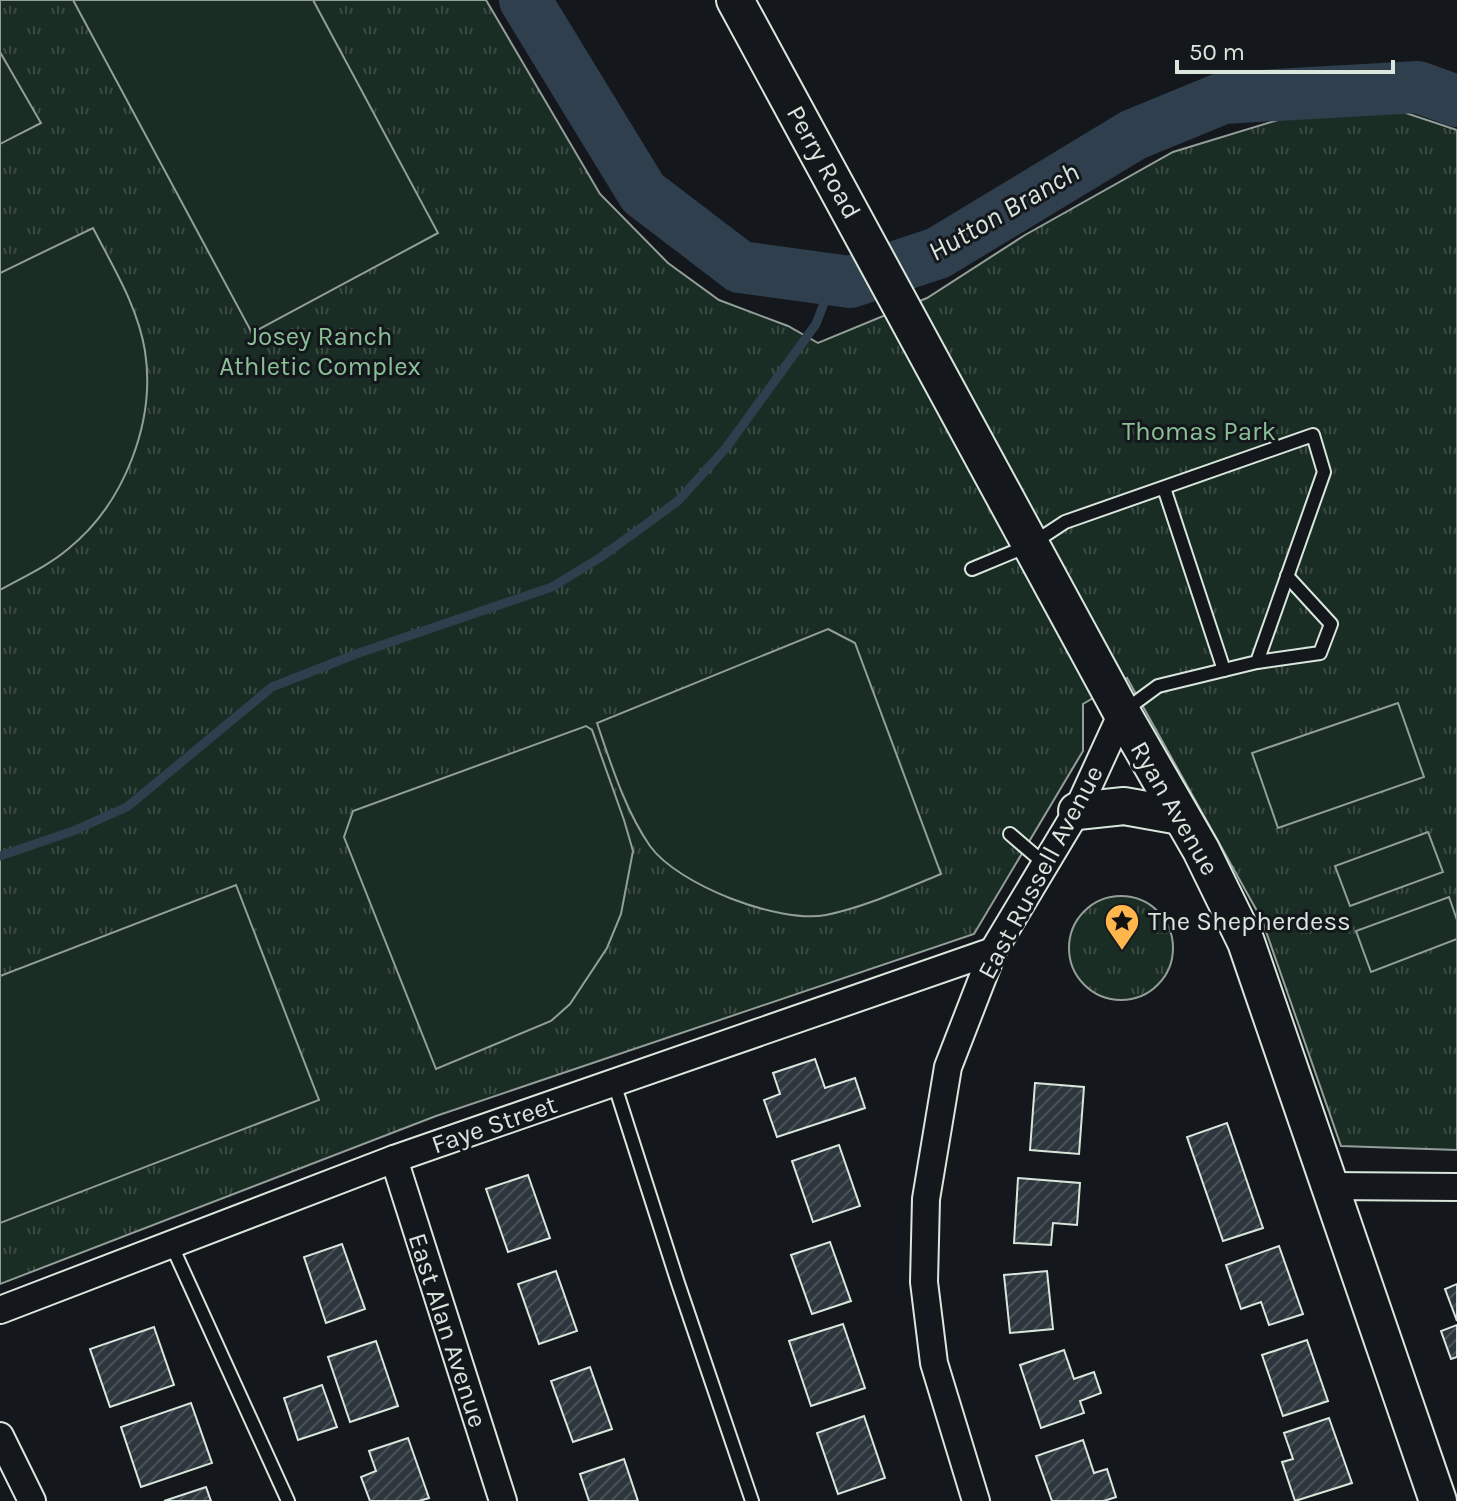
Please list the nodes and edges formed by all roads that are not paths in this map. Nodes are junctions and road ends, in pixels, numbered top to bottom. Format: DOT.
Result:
graph roads {
  1 [pos="735,0"];
  2 [pos="913,323"];
  3 [pos="1164,488"];
  4 [pos="1030,545"];
  5 [pos="972,569"];
  6 [pos="1287,576"];
  7 [pos="1257,662"];
  8 [pos="1224,670"];
  9 [pos="1122,713"];
  10 [pos="1077,811"];
  11 [pos="1180,816"];
  12 [pos="1010,834"];
  13 [pos="1045,864"];
  14 [pos="993,951"];
  15 [pos="614,1083"];
  16 [pos="394,1159"];
  17 [pos="1330,1186"];
  18 [pos="1457,1187"];
  19 [pos="171,1244"];
  20 [pos="0,1310"];
  21 [pos="0,1436"];
  22 [pos="32,1501"];
  23 [pos="288,1501"];
  24 [pos="503,1501"];
  25 [pos="752,1501"];
  26 [pos="976,1501"];
  27 [pos="1438,1501"];
  1 -- 2 [label="street, Perry Road"];
  2 -- 4 [label="street, Ryan Avenue"];
  3 -- 4 [label="lane"];
  3 -- 6 [label="lane"];
  3 -- 8 [label="lane"];
  4 -- 5 [label="lane"];
  4 -- 9 [label="street, Ryan Avenue"];
  6 -- 7 [label="lane"];
  6 -- 7 [label="lane"];
  7 -- 8 [label="lane"];
  8 -- 9 [label="lane"];
  9 -- 10 [label="street, East Russell Avenue"];
  9 -- 11 [label="street, Ryan Avenue"];
  10 -- 11 [label="street"];
  10 -- 13 [label="street, East Russell Avenue"];
  11 -- 17 [label="street, Ryan Avenue"];
  12 -- 13 [label="lane"];
  13 -- 14 [label="street, East Russell Avenue"];
  14 -- 15 [label="street, Faye Street"];
  14 -- 26 [label="street, East Russell Avenue"];
  15 -- 16 [label="street, Faye Street"];
  15 -- 25 [label="lane"];
  16 -- 19 [label="street, Faye Street"];
  16 -- 24 [label="street, East Alan Avenue"];
  17 -- 18 [label="street"];
  17 -- 27 [label="street, Ryan Avenue"];
  19 -- 20 [label="street, Faye Street"];
  19 -- 23 [label="lane"];
  21 -- 22 [label="street"];
}
